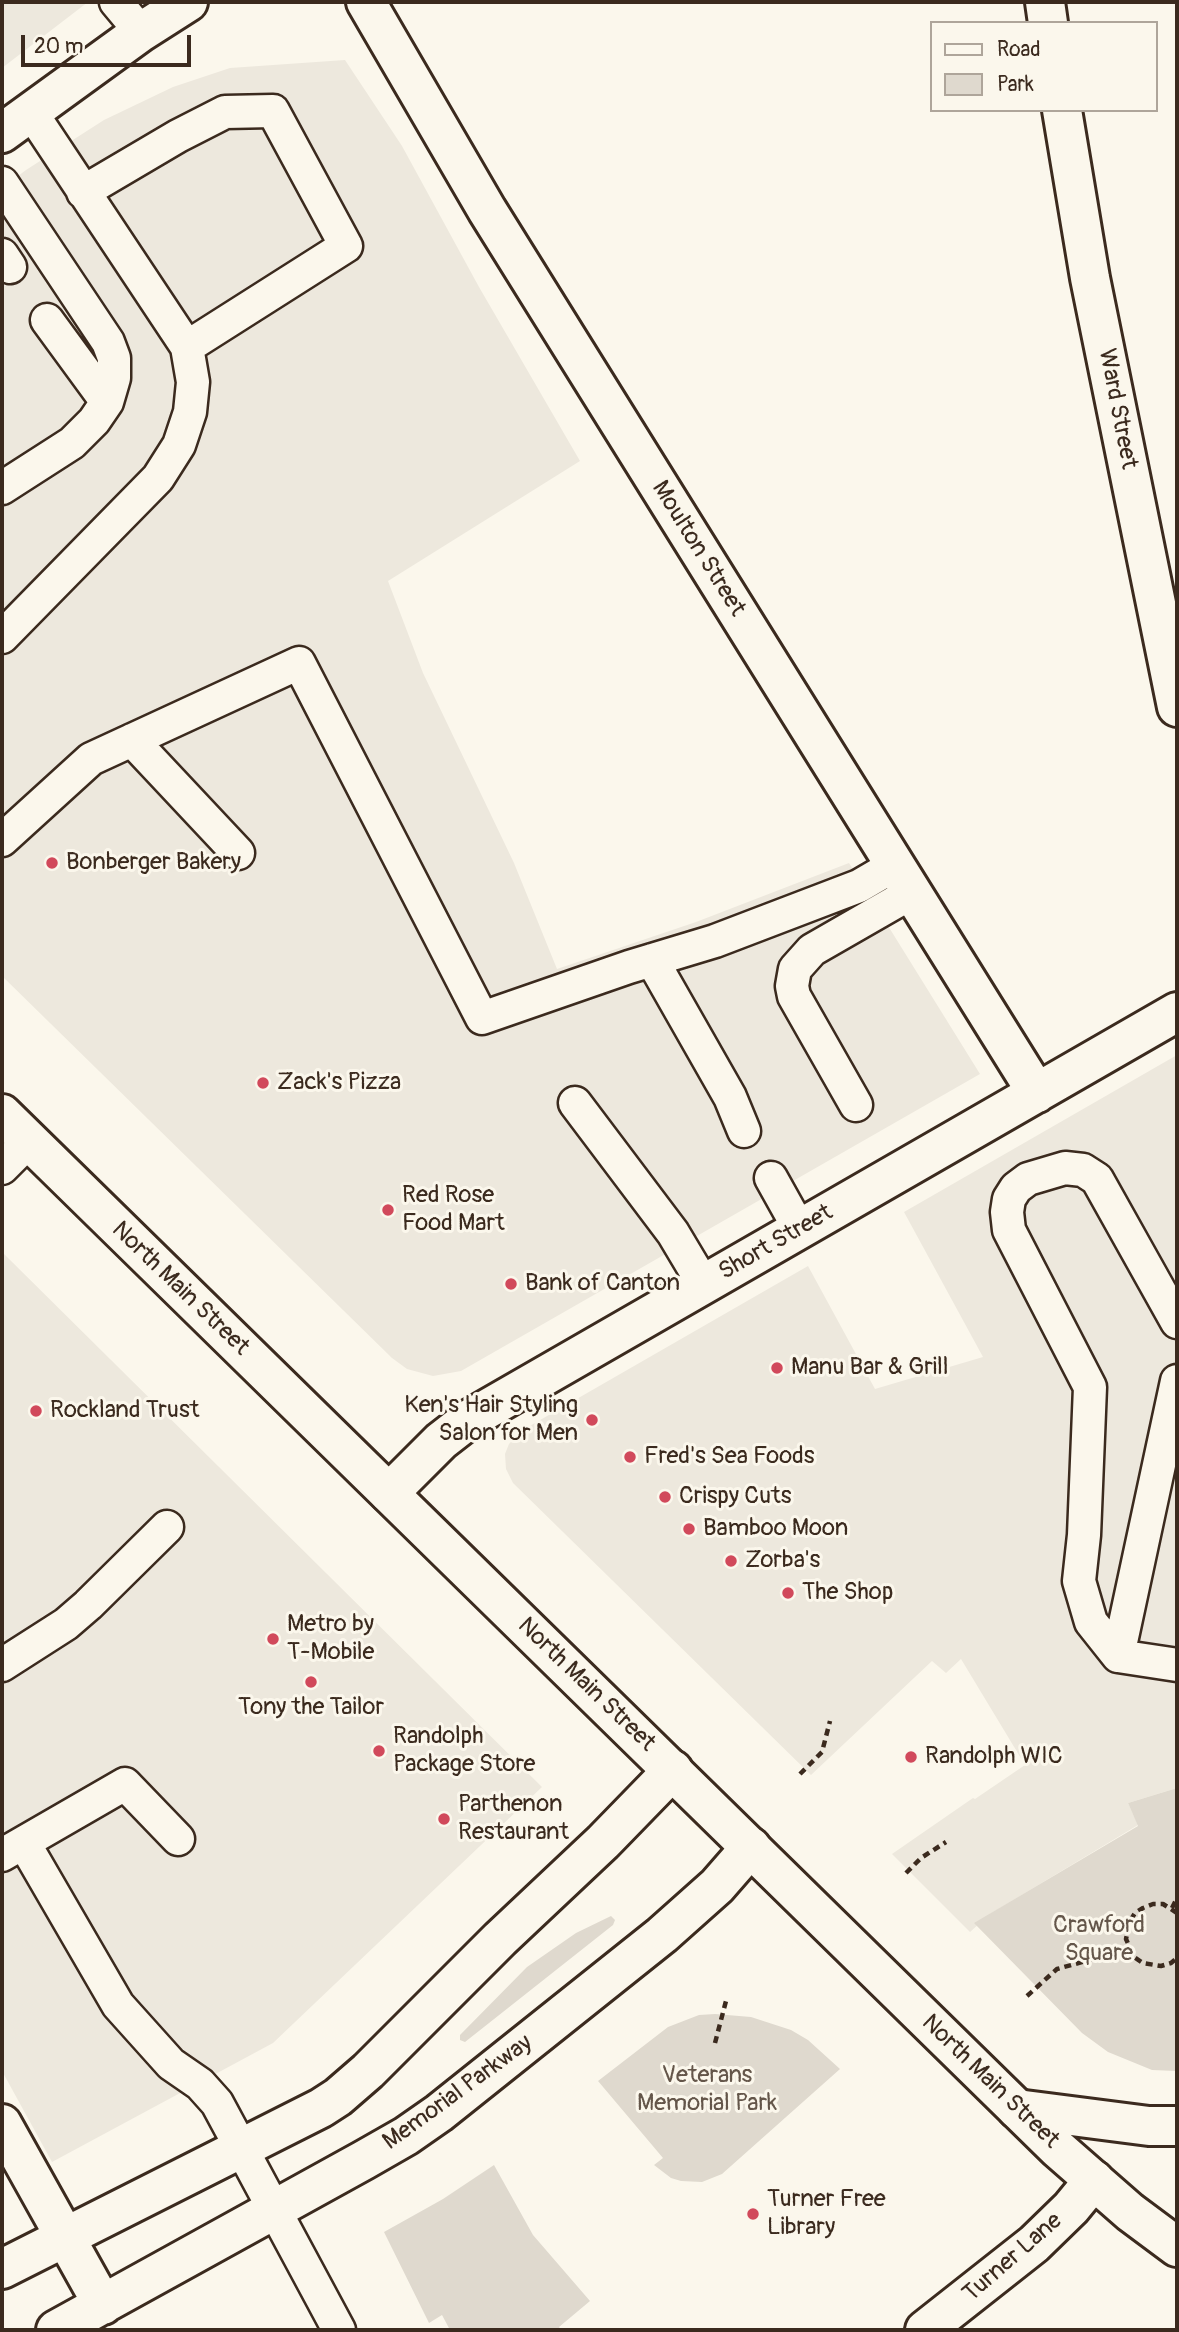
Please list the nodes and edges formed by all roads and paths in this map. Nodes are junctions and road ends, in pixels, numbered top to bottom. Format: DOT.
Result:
graph roads {
  1 [pos="116,2"];
  2 [pos="188,2"];
  3 [pos="366,2"];
  4 [pos="1045,2"];
  5 [pos="1048,21"];
  6 [pos="141,32"];
  7 [pos="1062,112"];
  8 [pos="16,123"];
  9 [pos="2,183"];
  10 [pos="83,192"];
  11 [pos="47,320"];
  12 [pos="187,348"];
  13 [pos="107,402"];
  14 [pos="2,488"];
  15 [pos="2,637"];
  16 [pos="1177,707"];
  17 [pos="132,740"];
  18 [pos="2,840"];
  19 [pos="238,853"];
  20 [pos="904,878"];
  21 [pos="652,960"];
  22 [pos="1177,1012"];
  23 [pos="1037,1093"];
  24 [pos="575,1103"];
  25 [pos="856,1105"];
  26 [pos="2,1114"];
  27 [pos="744,1130"];
  28 [pos="30,1140"];
  29 [pos="2,1168"];
  30 [pos="771,1178"];
  31 [pos="800,1230"];
  32 [pos="704,1285"];
  33 [pos="1177,1322"];
  34 [pos="1177,1381"];
  35 [pos="389,1493"];
  36 [pos="167,1527"];
  37 [pos="1118,1656"];
  38 [pos="2,1665"];
  39 [pos="1177,1665"];
  40 [pos="831,1721"];
  41 [pos="673,1770"];
  42 [pos="800,1774"];
  43 [pos="178,1839"];
  44 [pos="946,1842"];
  45 [pos="751,1846"];
  46 [pos="13,1849"];
  47 [pos="906,1873"];
  48 [pos="1177,1898"];
  49 [pos="1171,1908"];
  50 [pos="1177,1913"];
  51 [pos="1129,1949"];
  52 [pos="1177,1958"];
  53 [pos="1027,1996"];
  54 [pos="726,2001"];
  55 [pos="715,2043"];
  56 [pos="1017,2109"];
  57 [pos="2,2124"];
  58 [pos="1177,2126"];
  59 [pos="240,2149"];
  60 [pos="1094,2180"];
  61 [pos="274,2210"];
  62 [pos="65,2238"];
  63 [pos="1177,2247"];
  64 [pos="2,2269"];
  65 [pos="103,2305"];
  66 [pos="57,2330"];
  67 [pos="340,2330"];
  68 [pos="925,2330"];
  1 -- 6 [label="lane"];
  2 -- 6 [label="street"];
  3 -- 20 [label="street, Moulton Street"];
  4 -- 5 [label="street"];
  6 -- 8 [label="street"];
  7 -- 16 [label="street, Ward Street"];
  8 -- 10 [label="lane"];
  9 -- 13 [label="lane"];
  10 -- 12 [label="lane"];
  10 -- 12 [label="lane"];
  11 -- 13 [label="lane"];
  12 -- 15 [label="lane"];
  13 -- 14 [label="lane"];
  17 -- 18 [label="lane"];
  17 -- 19 [label="lane"];
  17 -- 21 [label="lane"];
  20 -- 21 [label="lane"];
  20 -- 23 [label="street, Moulton Street"];
  20 -- 25 [label="lane"];
  21 -- 27 [label="lane"];
  22 -- 23 [label="street, Short Street"];
  23 -- 31 [label="street, Short Street"];
  24 -- 32 [label="lane"];
  26 -- 28 [label="street, North Main Street"];
  28 -- 29 [label="lane"];
  28 -- 35 [label="street, North Main Street"];
  30 -- 31 [label="lane"];
  31 -- 32 [label="street, Short Street"];
  32 -- 35 [label="street, Short Street"];
  33 -- 37 [label="lane"];
  34 -- 37 [label="lane"];
  35 -- 41 [label="street, North Main Street"];
  36 -- 38 [label="lane"];
  37 -- 39 [label="lane"];
  40 -- 42 [label="path"];
  41 -- 45 [label="street, North Main Street"];
  41 -- 59 [label="street"];
  43 -- 46 [label="lane"];
  44 -- 47 [label="path"];
  45 -- 56 [label="street, North Main Street"];
  45 -- 61 [label="street, Memorial Parkway"];
  46 -- 59 [label="lane"];
  48 -- 49 [label="path"];
  49 -- 50 [label="path"];
  49 -- 51 [label="path"];
  51 -- 52 [label="path"];
  51 -- 53 [label="path"];
  54 -- 55 [label="path"];
  56 -- 58 [label="street"];
  56 -- 60 [label="street, North Main Street"];
  57 -- 62 [label="street"];
  59 -- 61 [label="lane"];
  59 -- 62 [label="street"];
  60 -- 63 [label="street, North Main Street"];
  60 -- 68 [label="street, Turner Lane"];
  61 -- 65 [label="street, Memorial Parkway"];
  61 -- 67 [label="lane"];
  62 -- 64 [label="street"];
  62 -- 65 [label="street"];
  65 -- 66 [label="street, Memorial Parkway"];
}
